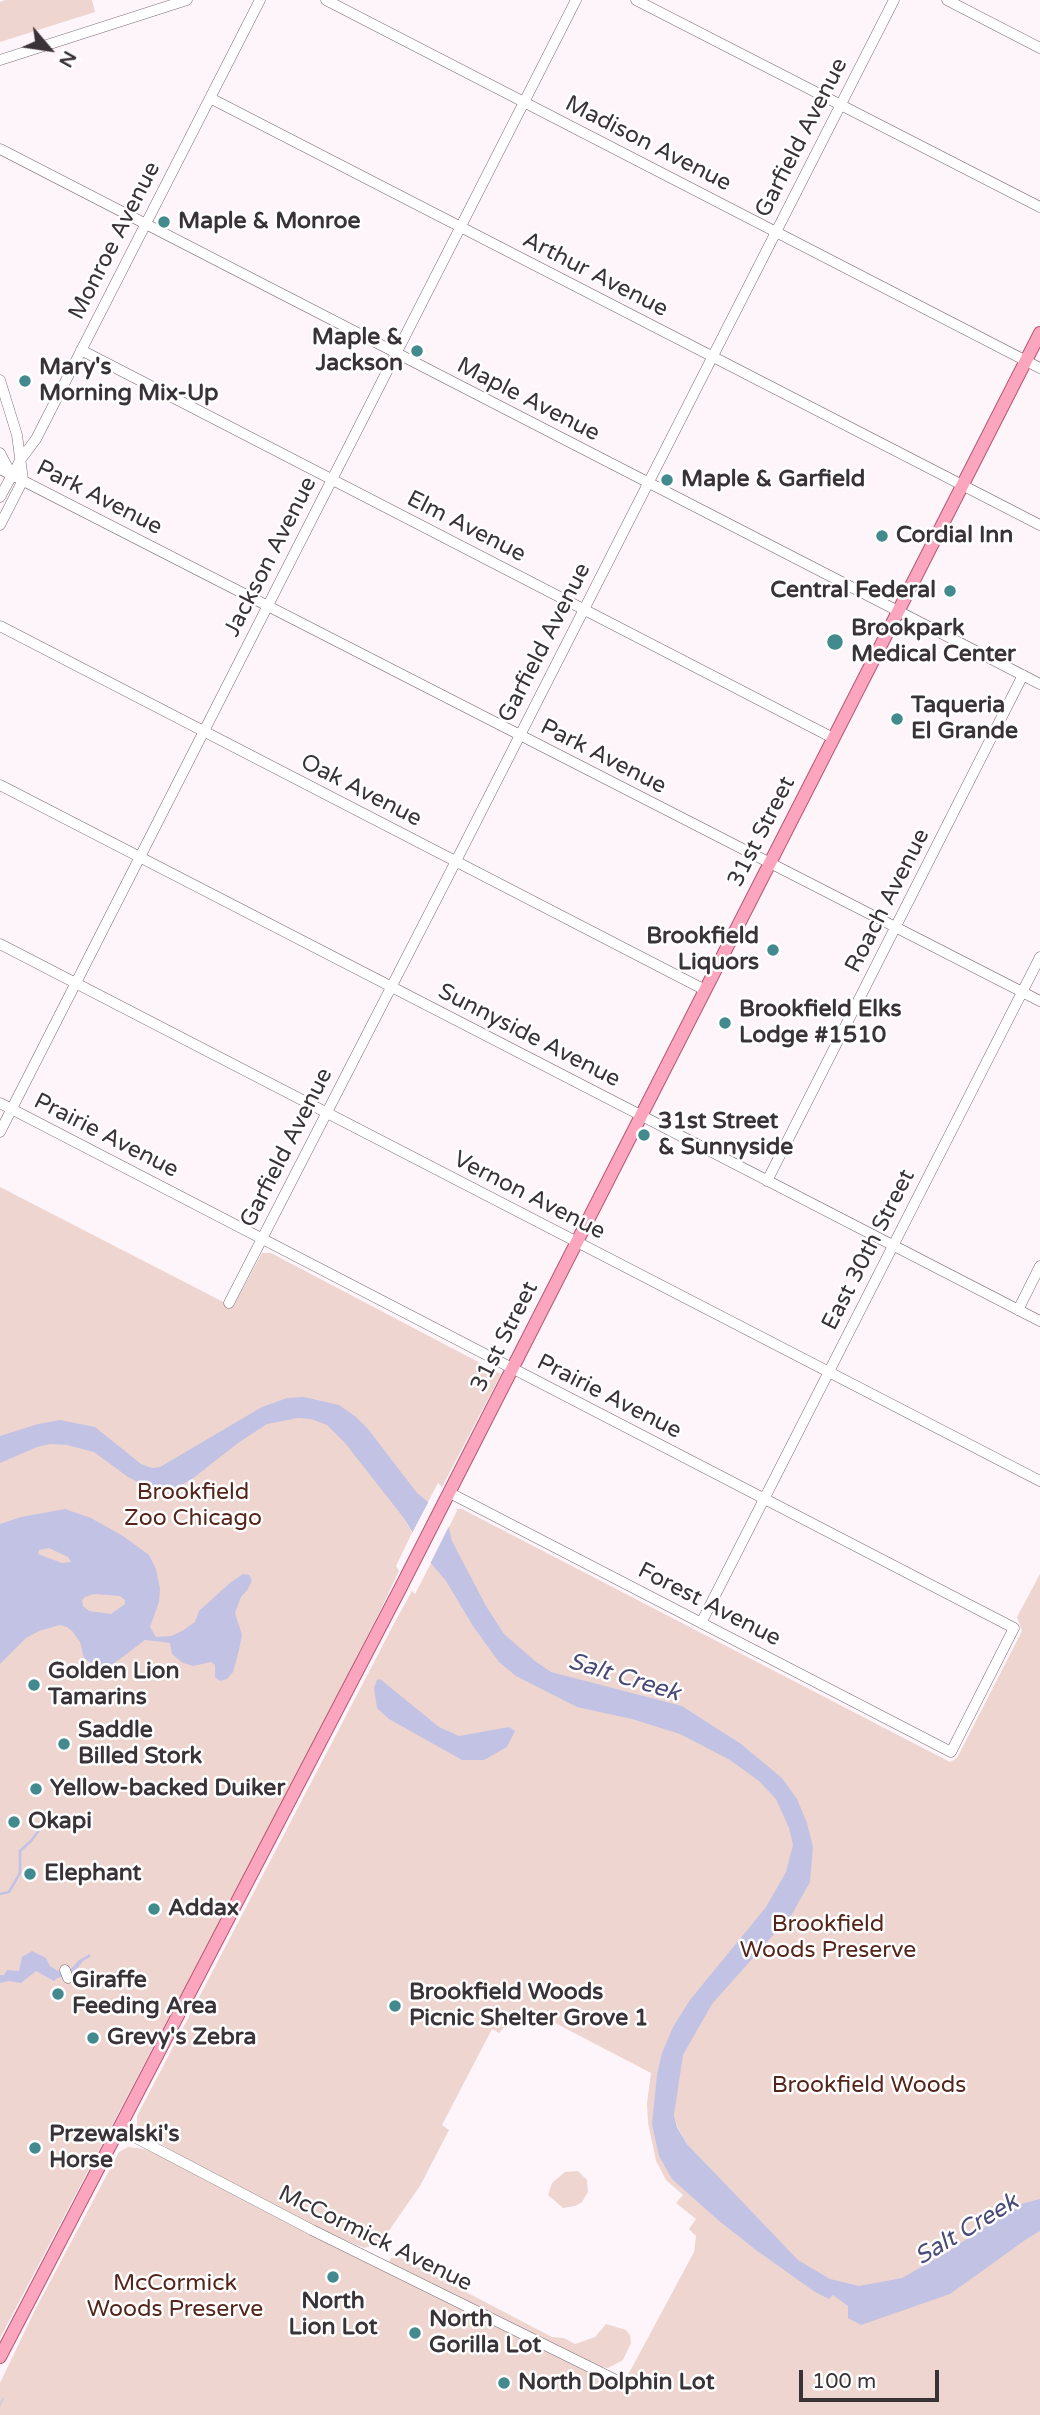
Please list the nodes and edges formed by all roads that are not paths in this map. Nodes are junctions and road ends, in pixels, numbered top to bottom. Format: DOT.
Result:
graph roads {
  1 [pos="187,0"];
  2 [pos="260,0"];
  3 [pos="326,0"];
  4 [pos="576,0"];
  5 [pos="636,0"];
  6 [pos="894,0"];
  7 [pos="947,0"];
  8 [pos="1040,48"];
  9 [pos="0,60"];
  10 [pos="210,98"];
  11 [pos="524,101"];
  12 [pos="840,105"];
  13 [pos="0,149"];
  14 [pos="1040,207"];
  15 [pos="146,224"];
  16 [pos="460,228"];
  17 [pos="776,232"];
  18 [pos="1040,333"];
  19 [pos="81,350"];
  20 [pos="396,354"];
  21 [pos="712,357"];
  22 [pos="1026,361"];
  23 [pos="1040,368"];
  24 [pos="0,380"];
  25 [pos="0,453"];
  26 [pos="21,459"];
  27 [pos="0,469"];
  28 [pos="11,475"];
  29 [pos="23,480"];
  30 [pos="333,480"];
  31 [pos="648,483"];
  32 [pos="962,485"];
  33 [pos="0,497"];
  34 [pos="0,525"];
  35 [pos="1040,525"];
  36 [pos="269,606"];
  37 [pos="584,609"];
  38 [pos="898,611"];
  39 [pos="0,626"];
  40 [pos="1023,675"];
  41 [pos="1040,684"];
  42 [pos="204,732"];
  43 [pos="519,735"];
  44 [pos="833,738"];
  45 [pos="0,785"];
  46 [pos="140,858"];
  47 [pos="456,861"];
  48 [pos="770,864"];
  49 [pos="897,927"];
  50 [pos="0,944"];
  51 [pos="1040,957"];
  52 [pos="76,983"];
  53 [pos="391,987"];
  54 [pos="705,990"];
  55 [pos="1022,992"];
  56 [pos="1040,1001"];
  57 [pos="0,1103"];
  58 [pos="12,1109"];
  59 [pos="327,1113"];
  60 [pos="641,1116"];
  61 [pos="0,1132"];
  62 [pos="767,1181"];
  63 [pos="263,1239"];
  64 [pos="577,1242"];
  65 [pos="892,1247"];
  66 [pos="1040,1266"];
  67 [pos="229,1303"];
  68 [pos="1018,1310"];
  69 [pos="1040,1321"];
  70 [pos="512,1369"];
  71 [pos="829,1372"];
  72 [pos="1040,1481"];
  73 [pos="450,1493"];
  74 [pos="765,1497"];
  75 [pos="701,1623"];
  76 [pos="951,1752"];
  77 [pos="119,2129"];
  78 [pos="0,2357"];
  79 [pos="616,2380"];
  1 -- 9 [label="street"];
  2 -- 10 [label="street, Monroe Avenue"];
  3 -- 11 [label="street, Madison Avenue"];
  4 -- 11 [label="street, Jackson Avenue"];
  5 -- 12 [label="street"];
  6 -- 12 [label="street, Garfield Avenue"];
  7 -- 8 [label="street"];
  10 -- 15 [label="street, Monroe Avenue"];
  10 -- 16 [label="street, Arthur Avenue"];
  11 -- 16 [label="street, Jackson Avenue"];
  11 -- 17 [label="street, Madison Avenue"];
  12 -- 14 [label="street"];
  12 -- 17 [label="street, Garfield Avenue"];
  13 -- 15 [label="street, Maple Avenue"];
  15 -- 19 [label="street, Monroe Avenue"];
  15 -- 20 [label="street, Maple Avenue"];
  16 -- 20 [label="street, Jackson Avenue"];
  16 -- 21 [label="street, Arthur Avenue"];
  17 -- 21 [label="street, Garfield Avenue"];
  17 -- 22 [label="street, Madison Avenue"];
  18 -- 22 [label="main road, 31st Street"];
  19 -- 26 [label="street, Monroe Avenue"];
  19 -- 30 [label="street, Elm Avenue"];
  20 -- 30 [label="street, Jackson Avenue"];
  20 -- 31 [label="street, Maple Avenue"];
  21 -- 31 [label="street, Garfield Avenue"];
  21 -- 32 [label="street, Arthur Avenue"];
  22 -- 23 [label="street, Madison Avenue"];
  22 -- 32 [label="main road, 31st Street"];
  24 -- 26 [label="street"];
  25 -- 28 [label="street"];
  26 -- 28 [label="street, Monroe Avenue"];
  26 -- 29 [label="street"];
  27 -- 28 [label="street, Park Avenue"];
  28 -- 29 [label="street, Park Avenue"];
  28 -- 33 [label="street, Monroe Avenue"];
  29 -- 34 [label="street"];
  29 -- 36 [label="street, Park Avenue"];
  30 -- 36 [label="street, Jackson Avenue"];
  30 -- 37 [label="street, Elm Avenue"];
  31 -- 37 [label="street, Garfield Avenue"];
  31 -- 38 [label="street, Maple Avenue"];
  32 -- 35 [label="street, Arthur Avenue"];
  32 -- 38 [label="main road, 31st Street"];
  36 -- 42 [label="street, Jackson Avenue"];
  36 -- 43 [label="street, Park Avenue"];
  37 -- 43 [label="street, Garfield Avenue"];
  37 -- 44 [label="street, Elm Avenue"];
  38 -- 40 [label="street, Maple Avenue"];
  38 -- 44 [label="main road, 31st Street"];
  39 -- 42 [label="street, Oak Avenue"];
  40 -- 41 [label="street, Maple Avenue"];
  40 -- 49 [label="street, Roach Avenue"];
  42 -- 46 [label="street, Jackson Avenue"];
  42 -- 47 [label="street, Oak Avenue"];
  43 -- 47 [label="street, Garfield Avenue"];
  43 -- 48 [label="street, Park Avenue"];
  44 -- 48 [label="main road, 31st Street"];
  45 -- 46 [label="street, Sunnyside Avenue"];
  46 -- 52 [label="street, Jackson Avenue"];
  46 -- 53 [label="street, Sunnyside Avenue"];
  47 -- 53 [label="street, Garfield Avenue"];
  47 -- 54 [label="street, Oak Avenue"];
  48 -- 49 [label="street, Park Avenue"];
  48 -- 54 [label="main road, 31st Street"];
  49 -- 55 [label="street, Park Avenue"];
  49 -- 62 [label="street, Roach Avenue"];
  50 -- 52 [label="street, Vernon Avenue"];
  51 -- 55 [label="street, East 30th Street"];
  52 -- 58 [label="street, Jackson Avenue"];
  52 -- 59 [label="street, Vernon Avenue"];
  53 -- 59 [label="street, Garfield Avenue"];
  53 -- 60 [label="street, Sunnyside Avenue"];
  54 -- 60 [label="main road, 31st Street"];
  55 -- 56 [label="street, Park Avenue"];
  55 -- 65 [label="street, East 30th Street"];
  57 -- 58 [label="street, Prairie Avenue"];
  58 -- 61 [label="street, Jackson Avenue"];
  58 -- 63 [label="street, Prairie Avenue"];
  59 -- 63 [label="street, Garfield Avenue"];
  59 -- 64 [label="street, Vernon Avenue"];
  60 -- 62 [label="street, Sunnyside Avenue"];
  60 -- 64 [label="main road, 31st Street"];
  62 -- 65 [label="street, Sunnyside Avenue"];
  63 -- 67 [label="street, Garfield Avenue"];
  63 -- 70 [label="street, Prairie Avenue"];
  64 -- 70 [label="main road, 31st Street"];
  64 -- 71 [label="street, Vernon Avenue"];
  65 -- 68 [label="street, Sunnyside Avenue"];
  65 -- 71 [label="street, East 30th Street"];
  66 -- 68 [label="street"];
  68 -- 69 [label="street, Sunnyside Avenue"];
  70 -- 73 [label="main road, 31st Street"];
  70 -- 74 [label="street, Prairie Avenue"];
  71 -- 72 [label="street, Vernon Avenue"];
  71 -- 74 [label="street, East 30th Street"];
  73 -- 75 [label="street, Forest Avenue"];
  73 -- 77 [label="main road, 31st Street"];
  74 -- 75 [label="street, East 30th Street"];
  74 -- 76 [label="street, Prairie Avenue"];
  75 -- 76 [label="street, Forest Avenue"];
  77 -- 78 [label="main road, 31st Street"];
  77 -- 79 [label="street, McCormick Avenue"];
}
